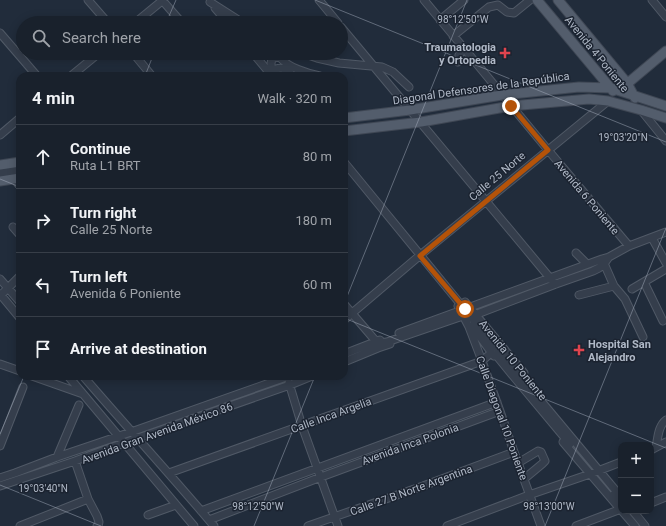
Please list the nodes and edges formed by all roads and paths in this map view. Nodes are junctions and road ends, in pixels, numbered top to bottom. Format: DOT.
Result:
graph roads {
  1 [pos="88,0"];
  2 [pos="162,0"];
  3 [pos="319,0"];
  4 [pos="424,0"];
  5 [pos="464,0"];
  6 [pos="530,0"];
  7 [pos="537,0"];
  8 [pos="558,0"];
  9 [pos="652,0"];
  10 [pos="209,1"];
  11 [pos="102,16"];
  12 [pos="143,16"];
  13 [pos="176,16"];
  14 [pos="222,16"];
  15 [pos="232,16"];
  16 [pos="332,16"];
  17 [pos="666,17"];
  18 [pos="440,20"];
  19 [pos="0,33"];
  20 [pos="348,35"];
  21 [pos="453,36"];
  22 [pos="464,48"];
  23 [pos="666,51"];
  24 [pos="16,52"];
  25 [pos="23,60"];
  26 [pos="90,60"];
  27 [pos="139,60"];
  28 [pos="259,60"];
  29 [pos="272,60"];
  30 [pos="282,60"];
  31 [pos="325,60"];
  32 [pos="458,62"];
  33 [pos="374,66"];
  34 [pos="34,72"];
  35 [pos="76,72"];
  36 [pos="149,72"];
  37 [pos="270,72"];
  38 [pos="271,72"];
  39 [pos="272,72"];
  40 [pos="290,72"];
  41 [pos="303,72"];
  42 [pos="627,83"];
  43 [pos="409,87"];
  44 [pos="615,91"];
  45 [pos="502,95"];
  46 [pos="634,95"];
  47 [pos="608,101"];
  48 [pos="623,104"];
  49 [pos="511,106"];
  50 [pos="666,106"];
  51 [pos="410,110"];
  52 [pos="641,110"];
  53 [pos="348,118"];
  54 [pos="666,118"];
  55 [pos="16,121"];
  56 [pos="421,122"];
  57 [pos="348,131"];
  58 [pos="0,135"];
  59 [pos="666,141"];
  60 [pos="548,150"];
  61 [pos="348,161"];
  62 [pos="16,163"];
  63 [pos="0,166"];
  64 [pos="16,167"];
  65 [pos="348,167"];
  66 [pos="348,173"];
  67 [pos="0,176"];
  68 [pos="16,178"];
  69 [pos="16,178"];
  70 [pos="0,181"];
  71 [pos="486,201"];
  72 [pos="13,227"];
  73 [pos="16,230"];
  74 [pos="666,232"];
  75 [pos="652,238"];
  76 [pos="629,246"];
  77 [pos="576,253"];
  78 [pos="421,255"];
  79 [pos="605,260"];
  80 [pos="666,263"];
  81 [pos="587,264"];
  82 [pos="666,269"];
  83 [pos="550,278"];
  84 [pos="0,279"];
  85 [pos="16,280"];
  86 [pos="644,282"];
  87 [pos="556,284"];
  88 [pos="614,286"];
  89 [pos="8,288"];
  90 [pos="632,289"];
  91 [pos="0,295"];
  92 [pos="579,295"];
  93 [pos="16,297"];
  94 [pos="16,313"];
  95 [pos="467,314"];
  96 [pos="348,316"];
  97 [pos="663,321"];
  98 [pos="643,337"];
  99 [pos="376,344"];
  100 [pos="348,353"];
  101 [pos="491,353"];
  102 [pos="348,360"];
  103 [pos="482,361"];
  104 [pos="0,364"];
  105 [pos="16,370"];
  106 [pos="43,380"];
  107 [pos="71,380"];
  108 [pos="86,380"];
  109 [pos="277,380"];
  110 [pos="289,380"];
  111 [pos="303,380"];
  112 [pos="290,386"];
  113 [pos="23,387"];
  114 [pos="83,394"];
  115 [pos="497,402"];
  116 [pos="79,405"];
  117 [pos="500,411"];
  118 [pos="666,420"];
  119 [pos="302,426"];
  120 [pos="131,432"];
  121 [pos="119,436"];
  122 [pos="137,439"];
  123 [pos="666,442"];
  124 [pos="124,443"];
  125 [pos="0,446"];
  126 [pos="654,448"];
  127 [pos="514,452"];
  128 [pos="57,457"];
  129 [pos="75,462"];
  130 [pos="518,463"];
  131 [pos="618,463"];
  132 [pos="317,468"];
  133 [pos="597,472"];
  134 [pos="169,474"];
  135 [pos="321,477"];
  136 [pos="0,478"];
  137 [pos="524,479"];
  138 [pos="0,486"];
  139 [pos="618,488"];
  140 [pos="618,494"];
  141 [pos="530,495"];
  142 [pos="666,497"];
  143 [pos="88,499"];
  144 [pos="618,501"];
  145 [pos="654,502"];
  146 [pos="176,505"];
  147 [pos="618,505"];
  148 [pos="201,511"];
  149 [pos="618,511"];
  150 [pos="624,514"];
  151 [pos="629,514"];
  152 [pos="635,514"];
  153 [pos="641,514"];
  154 [pos="148,515"];
  155 [pos="335,516"];
  156 [pos="211,523"];
  157 [pos="20,526"];
  158 [pos="97,526"];
  159 [pos="194,526"];
  160 [pos="308,526"];
  161 [pos="338,526"];
  162 [pos="447,526"];
  163 [pos="541,526"];
  164 [pos="576,526"];
  165 [pos="635,526"];
  166 [pos="639,526"];
  167 [pos="645,526"];
  168 [pos="651,526"];
  1 -- 11 [label="street"];
  2 -- 12 [label="street"];
  2 -- 13 [label="street"];
  3 -- 16 [label="street"];
  4 -- 18 [label="street, Avenida 6 Poniente"];
  5 -- 18 [label="street"];
  6 -- 21 [label="street"];
  7 -- 44 [label="main road, Avenida 4 Poniente"];
  8 -- 42 [label="main road, Avenida 4 Poniente"];
  9 -- 17 [label="street"];
  10 -- 14 [label="street"];
  10 -- 15 [label="street"];
  18 -- 21 [label="street, Avenida 6 Poniente"];
  19 -- 24 [label="street"];
  20 -- 33 [label="street"];
  21 -- 22 [label="street, Avenida 6 Poniente"];
  22 -- 32 [label="street"];
  22 -- 45 [label="street, Avenida 6 Poniente"];
  23 -- 42 [label="main road, Calle 25 Norte"];
  25 -- 34 [label="street"];
  26 -- 35 [label="street"];
  27 -- 36 [label="street"];
  28 -- 37 [label="street"];
  29 -- 38 [label="street"];
  30 -- 41 [label="street"];
  31 -- 33 [label="street"];
  33 -- 43 [label="street"];
  33 -- 51 [label="street"];
  39 -- 40 [label="street"];
  42 -- 44 [label="main road, Calle 25 Norte"];
  42 -- 46 [label="main road, Avenida 4 Poniente"];
  44 -- 45 [label="main road, Diagonal Defensores de la República"];
  44 -- 46 [label="main road, Diagonal Defensores de la República"];
  44 -- 47 [label="main road, Calle 25 Norte"];
  44 -- 48 [label="main road, Avenida 4 Poniente"];
  45 -- 49 [label="street, Avenida 6 Poniente"];
  45 -- 51 [label="main road, Diagonal Defensores de la República"];
  46 -- 50 [label="main road, Diagonal Defensores de la República"];
  46 -- 52 [label="main road, Avenida 4 Poniente"];
  47 -- 48 [label="main road, Diagonal Defensores de la República"];
  47 -- 49 [label="main road, Diagonal Defensores de la República"];
  47 -- 60 [label="street, Calle 25 Norte"];
  48 -- 52 [label="main road, Diagonal Defensores de la República"];
  49 -- 56 [label="main road, Diagonal Defensores de la República"];
  49 -- 60 [label="street, Avenida 6 Poniente"];
  51 -- 53 [label="main road, Diagonal Defensores de la República"];
  51 -- 56 [label="street"];
  52 -- 54 [label="main road, Diagonal Defensores de la República"];
  52 -- 59 [label="street, Avenida 4 Poniente"];
  55 -- 58 [label="street"];
  56 -- 57 [label="main road, Diagonal Defensores de la República"];
  56 -- 71 [label="street"];
  60 -- 71 [label="street, Calle 25 Norte"];
  60 -- 76 [label="street, Avenida 6 Poniente"];
  61 -- 78 [label="street, Avenida 10 Poniente"];
  62 -- 63 [label="main road"];
  63 -- 64 [label="street"];
  65 -- 78 [label="street"];
  66 -- 78 [label="street, Avenida 10 Poniente"];
  67 -- 68 [label="street"];
  69 -- 70 [label="main road"];
  71 -- 78 [label="street, Calle 25 Norte"];
  71 -- 83 [label="street"];
  72 -- 73 [label="street"];
  74 -- 75 [label="street"];
  75 -- 76 [label="street"];
  75 -- 80 [label="street"];
  76 -- 79 [label="street"];
  77 -- 81 [label="street"];
  78 -- 95 [label="street, Avenida 10 Poniente"];
  78 -- 96 [label="street, Calle 25 Norte"];
  79 -- 81 [label="street"];
  79 -- 87 [label="street"];
  79 -- 88 [label="street"];
  81 -- 83 [label="street"];
  82 -- 86 [label="street"];
  83 -- 87 [label="street"];
  83 -- 95 [label="street"];
  84 -- 89 [label="street"];
  85 -- 89 [label="street"];
  86 -- 90 [label="street"];
  86 -- 97 [label="street"];
  87 -- 95 [label="street"];
  88 -- 92 [label="street"];
  88 -- 98 [label="street"];
  89 -- 91 [label="street"];
  89 -- 93 [label="street"];
  91 -- 94 [label="street"];
  95 -- 99 [label="street"];
  95 -- 101 [label="street, Avenida 10 Poniente"];
  95 -- 103 [label="street, Calle Diagonal 10 Poniente"];
  95 -- 133 [label="street"];
  96 -- 99 [label="street"];
  99 -- 100 [label="street"];
  99 -- 102 [label="street"];
  101 -- 103 [label="street, Calle Inca Argelia"];
  101 -- 133 [label="street, Avenida 10 Poniente"];
  103 -- 115 [label="street, Calle Diagonal 10 Poniente"];
  103 -- 119 [label="street, Calle Inca Argelia"];
  104 -- 105 [label="street"];
  106 -- 114 [label="street"];
  107 -- 114 [label="street"];
  108 -- 120 [label="street"];
  109 -- 120 [label="street, Avenida Gran Avenida México 86"];
  110 -- 112 [label="street"];
  111 -- 112 [label="street, Avenida Gran Avenida México 86"];
  112 -- 119 [label="street"];
  112 -- 122 [label="street, Avenida Gran Avenida México 86"];
  113 -- 125 [label="street"];
  114 -- 121 [label="street"];
  115 -- 117 [label="street, Calle Diagonal 10 Poniente"];
  115 -- 132 [label="street, Avenida Inca Polonia"];
  116 -- 128 [label="street"];
  117 -- 127 [label="street, Calle Diagonal 10 Poniente"];
  117 -- 135 [label="street, Avenida Inca Polonia"];
  118 -- 126 [label="street"];
  119 -- 132 [label="street"];
  119 -- 134 [label="street, Calle Inca Argelia"];
  120 -- 121 [label="street, Avenida Gran Avenida México 86"];
  120 -- 122 [label="street"];
  121 -- 124 [label="street"];
  121 -- 128 [label="street, Avenida Gran Avenida México 86"];
  122 -- 124 [label="street, Avenida Gran Avenida México 86"];
  122 -- 134 [label="street"];
  123 -- 126 [label="street"];
  124 -- 129 [label="street, Avenida Gran Avenida México 86"];
  124 -- 146 [label="street"];
  127 -- 130 [label="street, Calle Diagonal 10 Poniente"];
  127 -- 155 [label="street, Calle 27 B Norte Argentina"];
  128 -- 136 [label="street, Avenida Gran Avenida México 86"];
  129 -- 138 [label="street, Avenida Gran Avenida México 86"];
  129 -- 143 [label="street"];
  130 -- 137 [label="street, Calle Diagonal 10 Poniente"];
  130 -- 137 [label="street"];
  131 -- 133 [label="street"];
  132 -- 135 [label="street"];
  132 -- 148 [label="street, Avenida Inca Polonia"];
  133 -- 139 [label="street, Avenida 10 Poniente"];
  133 -- 140 [label="street"];
  133 -- 141 [label="street"];
  133 -- 144 [label="street"];
  133 -- 147 [label="street, Avenida 10 Poniente"];
  134 -- 148 [label="street"];
  135 -- 155 [label="street"];
  135 -- 156 [label="street, Avenida Inca Polonia"];
  137 -- 141 [label="street, Calle Diagonal 10 Poniente"];
  141 -- 162 [label="street"];
  141 -- 163 [label="street, Calle Diagonal 10 Poniente"];
  142 -- 145 [label="street"];
  143 -- 157 [label="street"];
  143 -- 158 [label="street"];
  146 -- 154 [label="street"];
  146 -- 159 [label="street"];
  148 -- 156 [label="street"];
  149 -- 164 [label="street"];
  150 -- 165 [label="street, Avenida 10 Poniente"];
  151 -- 166 [label="street"];
  152 -- 167 [label="street"];
  153 -- 168 [label="street"];
  155 -- 160 [label="street, Calle 27 B Norte Argentina"];
  155 -- 161 [label="street"];
}
